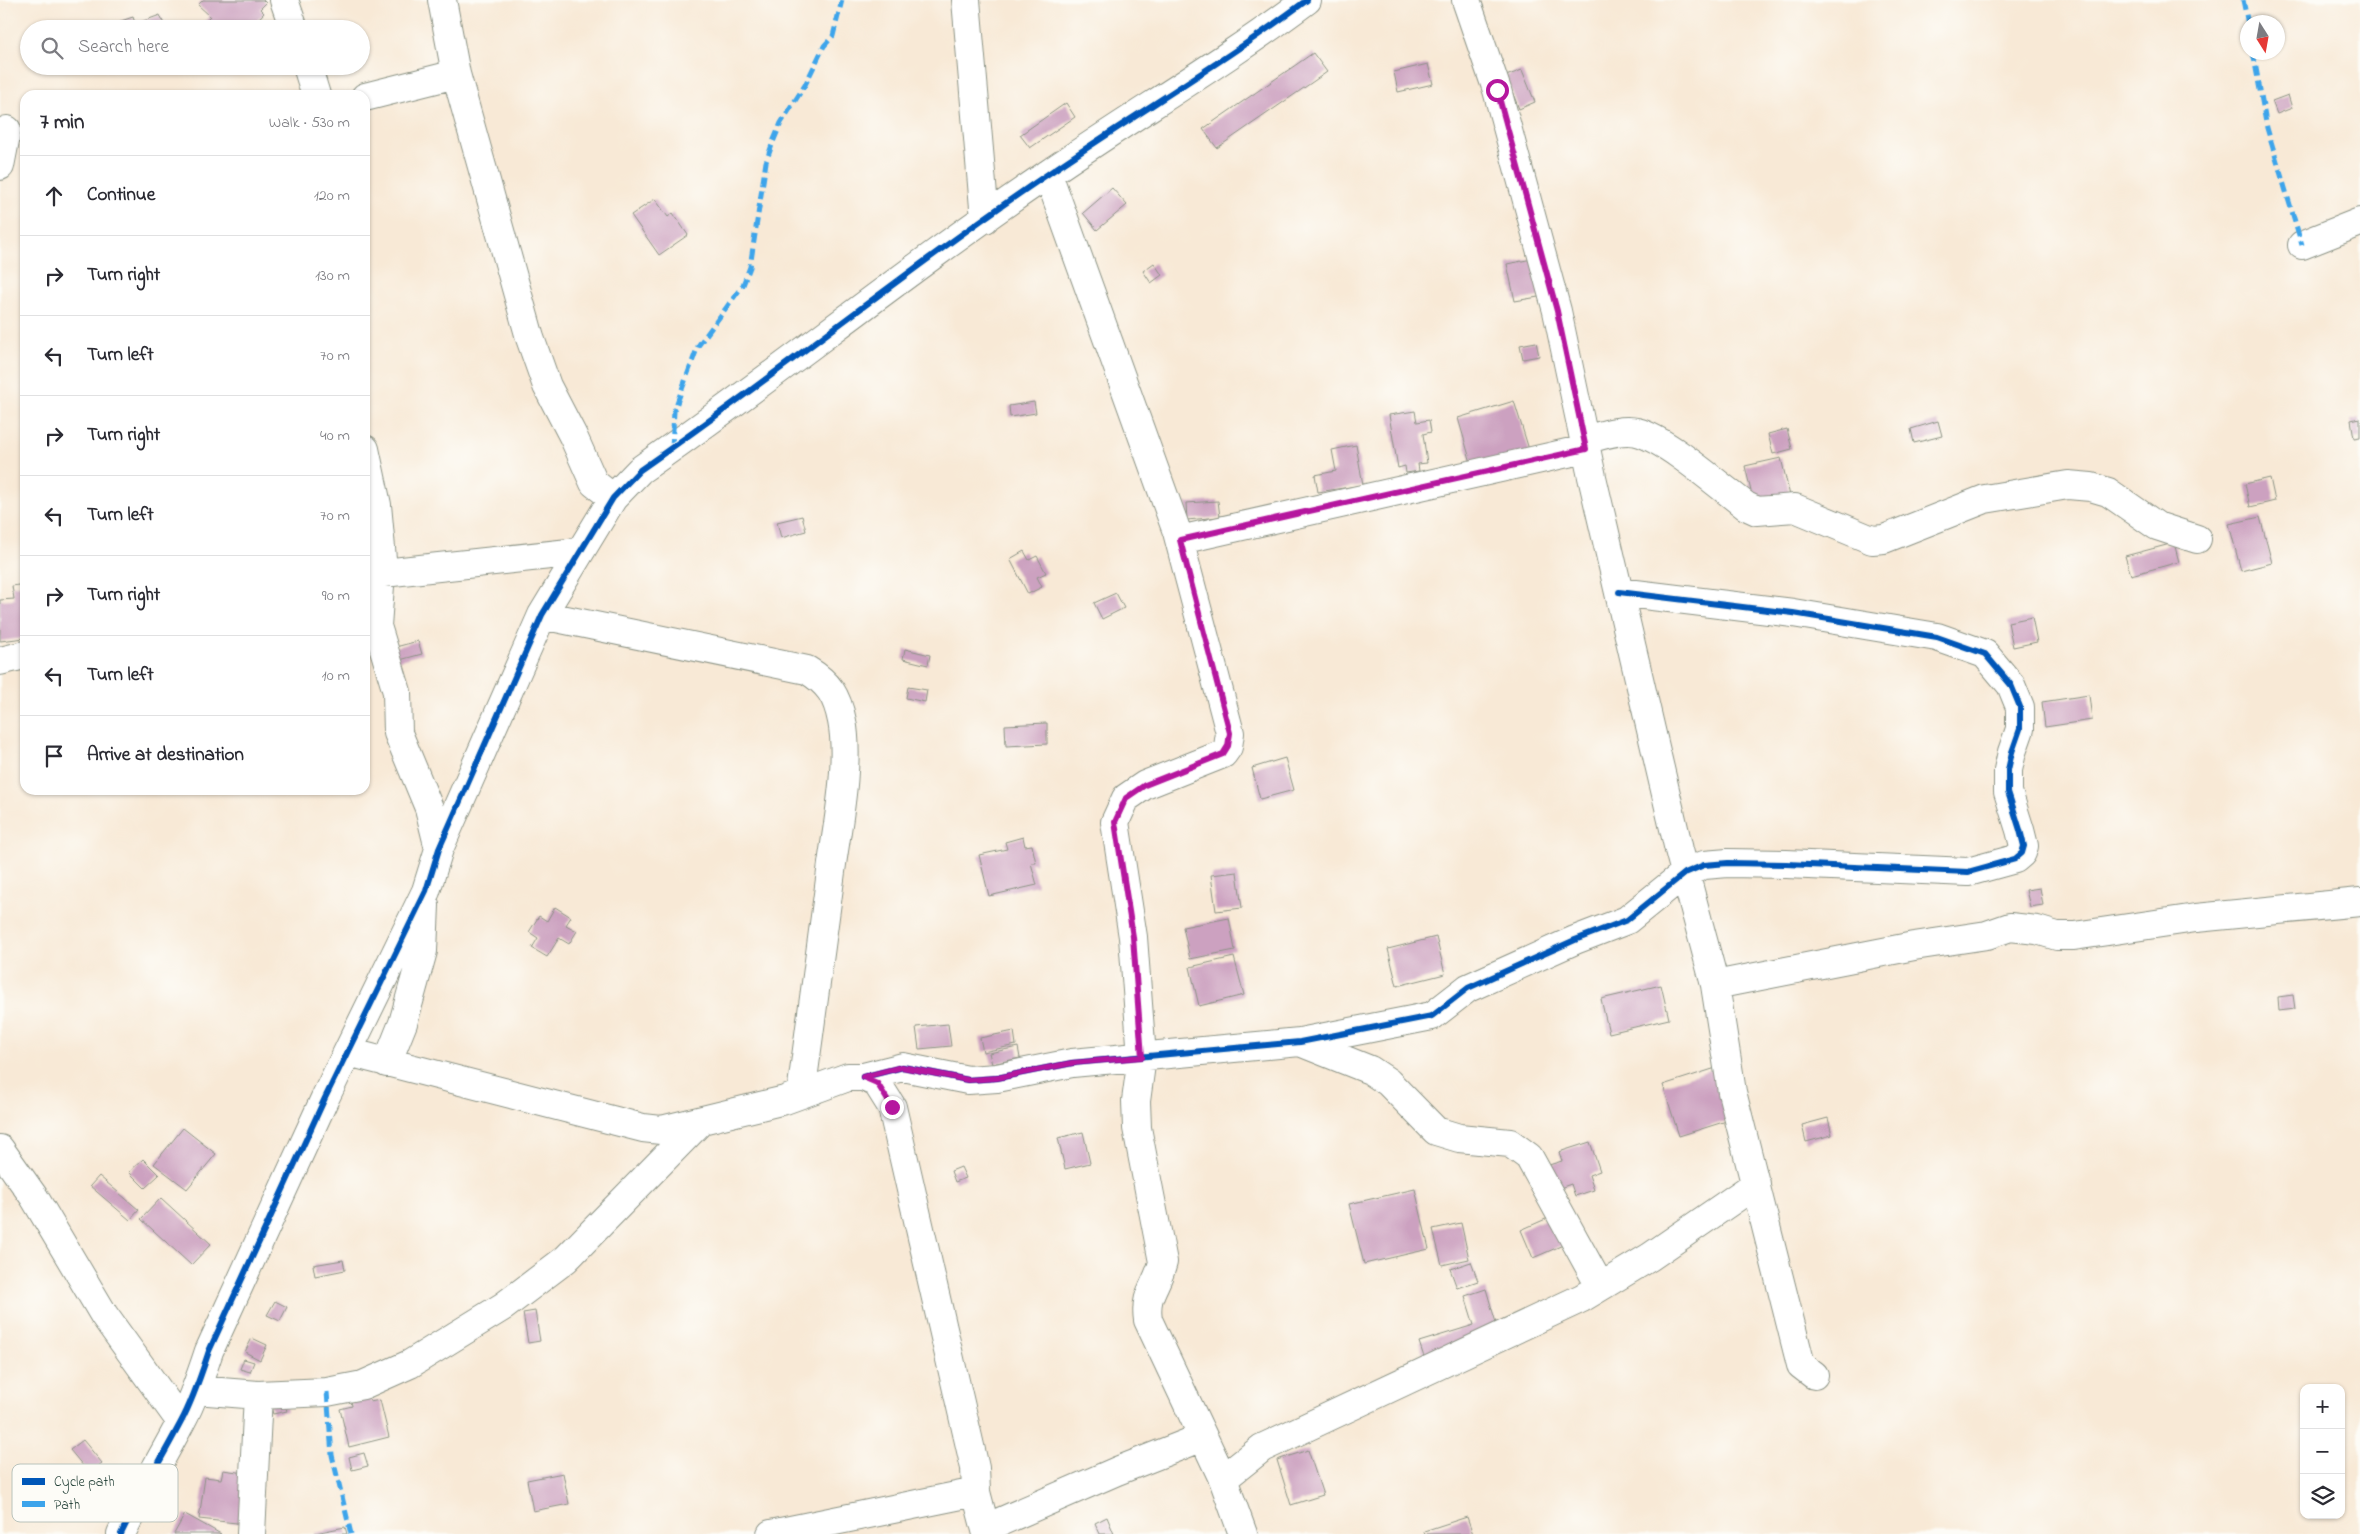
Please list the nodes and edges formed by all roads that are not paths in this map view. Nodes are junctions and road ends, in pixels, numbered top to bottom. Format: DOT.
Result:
graph roads {
  1 [pos="284,0"];
  2 [pos="442,0"];
  3 [pos="966,0"];
  4 [pos="1307,0"];
  5 [pos="1466,0"];
  6 [pos="291,20"];
  7 [pos="456,74"];
  8 [pos="310,75"];
  9 [pos="314,90"];
  10 [pos="370,96"];
  11 [pos="11,130"];
  12 [pos="0,166"];
  13 [pos="1048,174"];
  14 [pos="985,219"];
  15 [pos="2360,222"];
  16 [pos="2302,245"];
  17 [pos="1585,444"];
  18 [pos="370,473"];
  19 [pos="612,498"];
  20 [pos="2197,539"];
  21 [pos="1180,540"];
  22 [pos="578,552"];
  23 [pos="374,574"];
  24 [pos="1618,592"];
  25 [pos="542,615"];
  26 [pos="20,657"];
  27 [pos="0,661"];
  28 [pos="438,849"];
  29 [pos="1685,873"];
  30 [pos="426,891"];
  31 [pos="2360,902"];
  32 [pos="1716,985"];
  33 [pos="1300,1042"];
  34 [pos="348,1052"];
  35 [pos="1142,1057"];
  36 [pos="387,1063"];
  37 [pos="863,1077"];
  38 [pos="801,1094"];
  39 [pos="701,1121"];
  40 [pos="0,1148"];
  41 [pos="1756,1184"];
  42 [pos="1600,1286"];
  43 [pos="1814,1375"];
  44 [pos="196,1390"];
  45 [pos="258,1395"];
  46 [pos="181,1422"];
  47 [pos="1203,1437"];
  48 [pos="157,1464"];
  49 [pos="1223,1479"];
  50 [pos="976,1492"];
  51 [pos="127,1522"];
  52 [pos="986,1531"];
  53 [pos="121,1534"];
  54 [pos="252,1534"];
  55 [pos="771,1534"];
  56 [pos="1243,1534"];
  1 -- 6 [label="street"];
  2 -- 7 [label="street"];
  3 -- 14 [label="street"];
  4 -- 13 [label="street"];
  5 -- 17 [label="street"];
  7 -- 10 [label="street"];
  7 -- 19 [label="street"];
  8 -- 9 [label="street"];
  11 -- 12 [label="street"];
  13 -- 14 [label="street"];
  13 -- 21 [label="street"];
  14 -- 19 [label="street"];
  15 -- 16 [label="street"];
  17 -- 20 [label="street"];
  17 -- 21 [label="street"];
  17 -- 24 [label="street"];
  18 -- 23 [label="street"];
  19 -- 22 [label="street"];
  21 -- 35 [label="street"];
  22 -- 23 [label="street"];
  22 -- 25 [label="street"];
  23 -- 28 [label="street"];
  24 -- 29 [label="street"];
  24 -- 29 [label="street"];
  25 -- 28 [label="street"];
  25 -- 38 [label="street"];
  26 -- 27 [label="street"];
  28 -- 30 [label="street"];
  29 -- 32 [label="street"];
  29 -- 33 [label="street"];
  30 -- 34 [label="street"];
  30 -- 36 [label="street"];
  31 -- 32 [label="street"];
  32 -- 41 [label="street"];
  33 -- 35 [label="street"];
  33 -- 42 [label="street"];
  34 -- 36 [label="street"];
  34 -- 44 [label="street"];
  35 -- 37 [label="street"];
  35 -- 47 [label="street"];
  36 -- 39 [label="street"];
  37 -- 38 [label="street"];
  37 -- 50 [label="street"];
  38 -- 39 [label="street"];
  39 -- 45 [label="street"];
  40 -- 46 [label="street"];
  41 -- 42 [label="street"];
  41 -- 43 [label="street"];
  42 -- 49 [label="street"];
  44 -- 45 [label="street"];
  44 -- 46 [label="street"];
  45 -- 54 [label="street"];
  46 -- 48 [label="street"];
  47 -- 49 [label="street"];
  47 -- 52 [label="street"];
  49 -- 56 [label="street"];
  50 -- 52 [label="street"];
  50 -- 55 [label="street"];
  51 -- 53 [label="street"];
}
